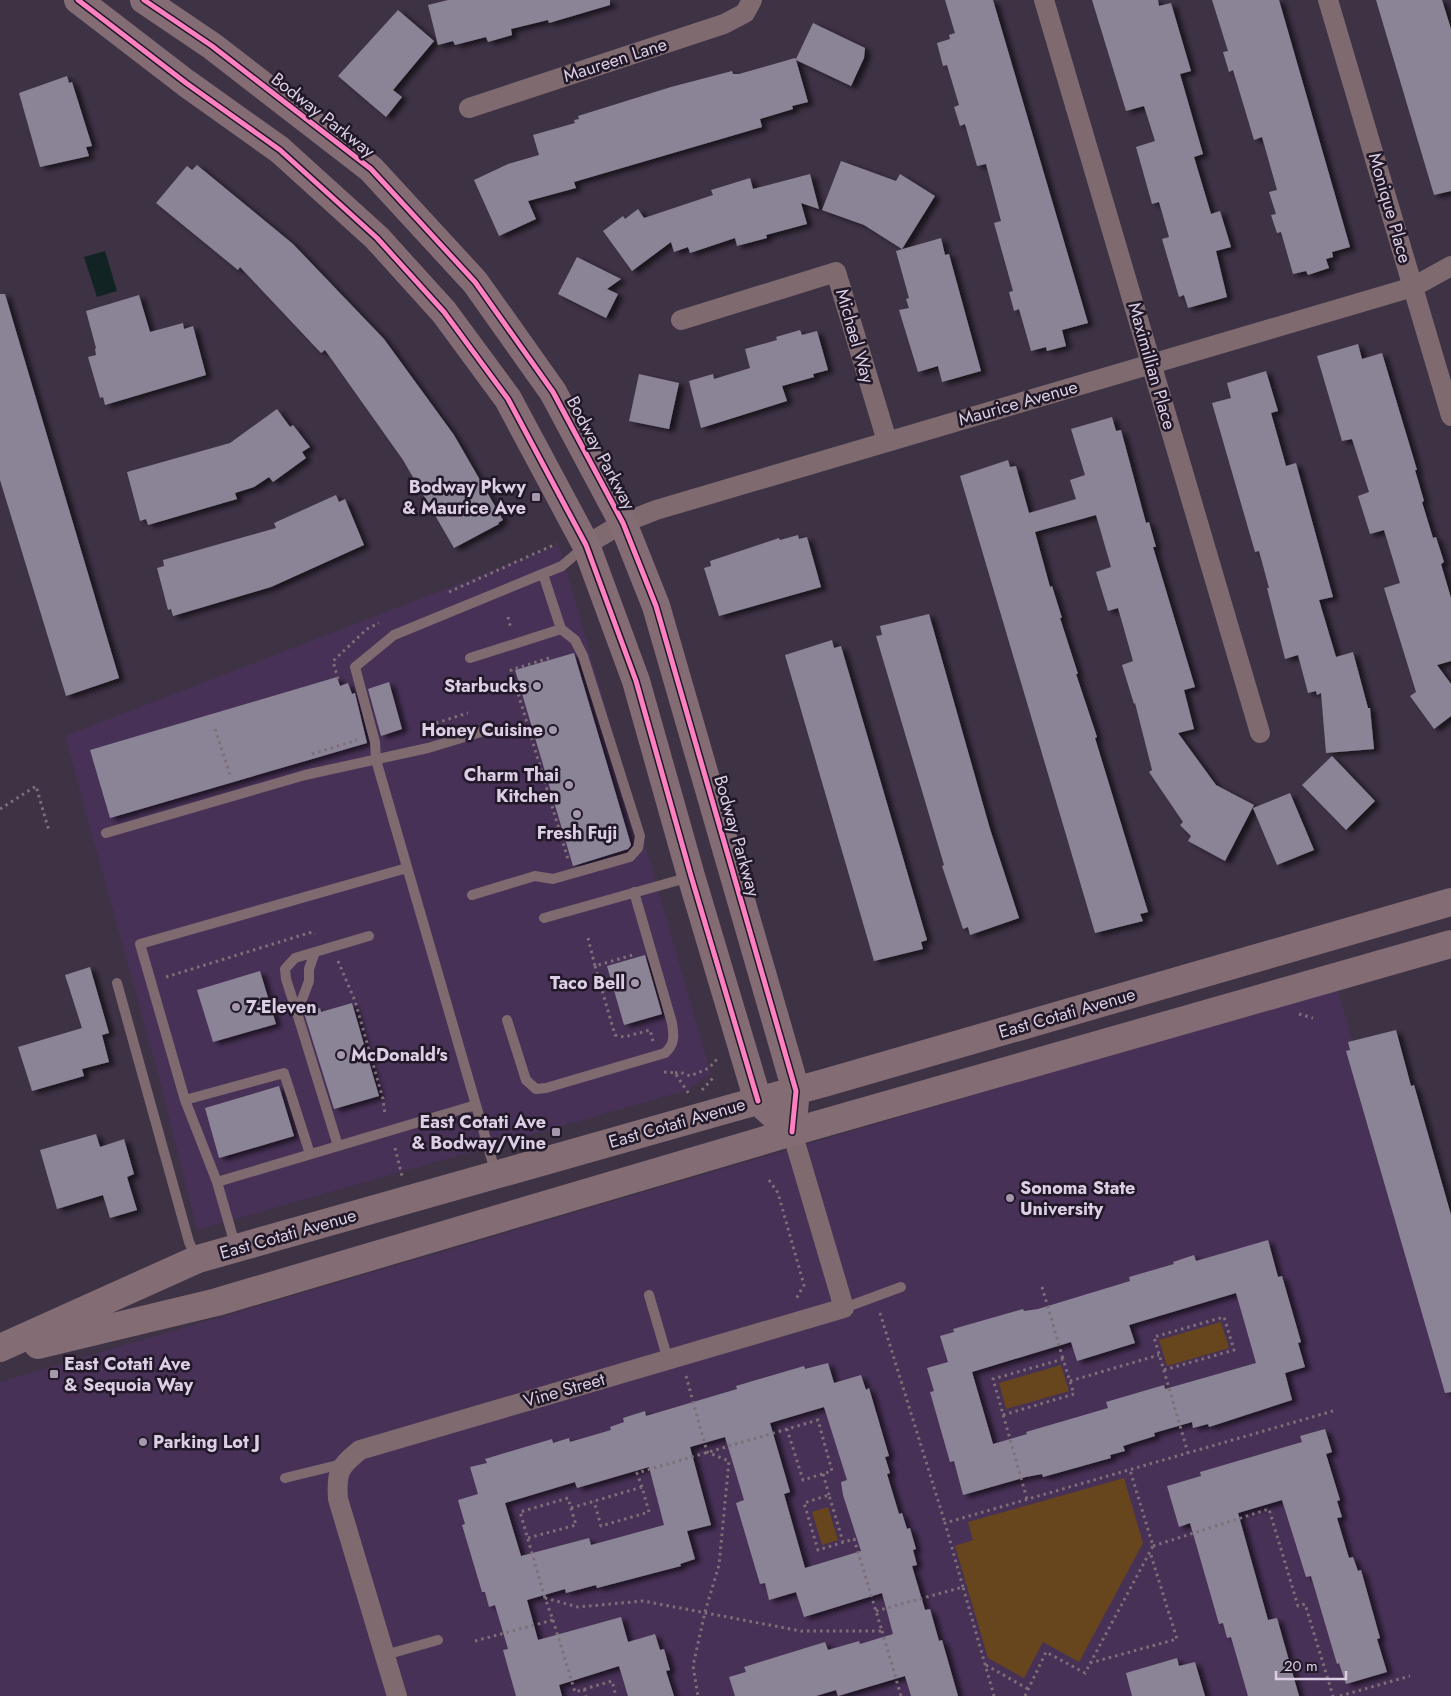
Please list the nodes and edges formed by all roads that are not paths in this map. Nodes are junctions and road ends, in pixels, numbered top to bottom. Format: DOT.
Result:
graph roads {
  1 [pos="78,0"];
  2 [pos="144,0"];
  3 [pos="752,0"];
  4 [pos="1044,0"];
  5 [pos="1328,0"];
  6 [pos="469,108"];
  7 [pos="1451,266"];
  8 [pos="1413,287"];
  9 [pos="681,320"];
  10 [pos="1151,364"];
  11 [pos="1451,416"];
  12 [pos="887,441"];
  13 [pos="622,523"];
  14 [pos="586,545"];
  15 [pos="543,574"];
  16 [pos="561,629"];
  17 [pos="470,658"];
  18 [pos="491,729"];
  19 [pos="1260,733"];
  20 [pos="376,760"];
  21 [pos="106,833"];
  22 [pos="407,868"];
  23 [pos="691,876"];
  24 [pos="634,892"];
  25 [pos="472,895"];
  26 [pos="1451,902"];
  27 [pos="544,918"];
  28 [pos="369,936"];
  29 [pos="1451,944"];
  30 [pos="315,952"];
  31 [pos="116,982"];
  32 [pos="297,1013"];
  33 [pos="507,1020"];
  34 [pos="796,1091"];
  35 [pos="185,1100"];
  36 [pos="758,1101"];
  37 [pos="476,1105"];
  38 [pos="792,1132"];
  39 [pos="338,1146"];
  40 [pos="310,1154"];
  41 [pos="496,1175"];
  42 [pos="217,1182"];
  43 [pos="237,1249"];
  44 [pos="198,1260"];
  45 [pos="901,1288"];
  46 [pos="649,1295"];
  47 [pos="844,1308"];
  48 [pos="0,1348"];
  49 [pos="0,1354"];
  50 [pos="668,1360"];
  51 [pos="342,1464"];
  52 [pos="285,1478"];
  53 [pos="438,1640"];
  54 [pos="385,1655"];
  55 [pos="397,1696"];
  1 -- 14 [label="main road"];
  2 -- 13 [label="main road, Bodway Parkway"];
  3 -- 6 [label="street, Maureen Lane"];
  4 -- 10 [label="street, Maximillian Place"];
  5 -- 8 [label="street, Monique Place"];
  7 -- 8 [label="street, Maurice Avenue"];
  8 -- 10 [label="street, Maurice Avenue"];
  8 -- 11 [label="street, Monique Place"];
  9 -- 12 [label="street, Michael Way"];
  10 -- 12 [label="street, Maurice Avenue"];
  10 -- 19 [label="street, Maximillian Place"];
  12 -- 13 [label="street, Maurice Avenue"];
  13 -- 14 [label="street, Maurice Avenue"];
  13 -- 34 [label="main road, Bodway Parkway"];
  14 -- 15 [label="lane"];
  14 -- 23 [label="main road"];
  15 -- 16 [label="lane"];
  15 -- 20 [label="lane"];
  16 -- 17 [label="lane"];
  16 -- 25 [label="lane"];
  18 -- 20 [label="lane"];
  20 -- 21 [label="lane"];
  20 -- 22 [label="lane"];
  22 -- 35 [label="lane"];
  22 -- 37 [label="lane"];
  23 -- 24 [label="lane"];
  23 -- 36 [label="main road"];
  24 -- 27 [label="lane"];
  24 -- 33 [label="lane"];
  26 -- 34 [label="main road, East Cotati Avenue"];
  28 -- 30 [label="lane"];
  29 -- 38 [label="main road"];
  30 -- 32 [label="lane"];
  30 -- 32 [label="lane"];
  31 -- 44 [label="lane"];
  32 -- 39 [label="lane"];
  34 -- 36 [label="main road, East Cotati Avenue"];
  34 -- 38 [label="main road, Bodway Parkway"];
  35 -- 40 [label="lane"];
  35 -- 42 [label="lane"];
  36 -- 38 [label="main road"];
  36 -- 41 [label="main road, East Cotati Avenue"];
  37 -- 39 [label="lane"];
  37 -- 41 [label="lane"];
  38 -- 47 [label="street"];
  38 -- 49 [label="main road"];
  39 -- 40 [label="lane"];
  40 -- 42 [label="lane"];
  41 -- 43 [label="main road, East Cotati Avenue"];
  42 -- 43 [label="lane"];
  43 -- 44 [label="main road, East Cotati Avenue"];
  44 -- 48 [label="main road, East Cotati Avenue"];
  45 -- 47 [label="lane"];
  46 -- 50 [label="lane"];
  47 -- 50 [label="street, Vine Street"];
  50 -- 51 [label="street, Vine Street"];
  51 -- 52 [label="lane"];
  51 -- 54 [label="street"];
  53 -- 54 [label="lane"];
  54 -- 55 [label="street"];
}
